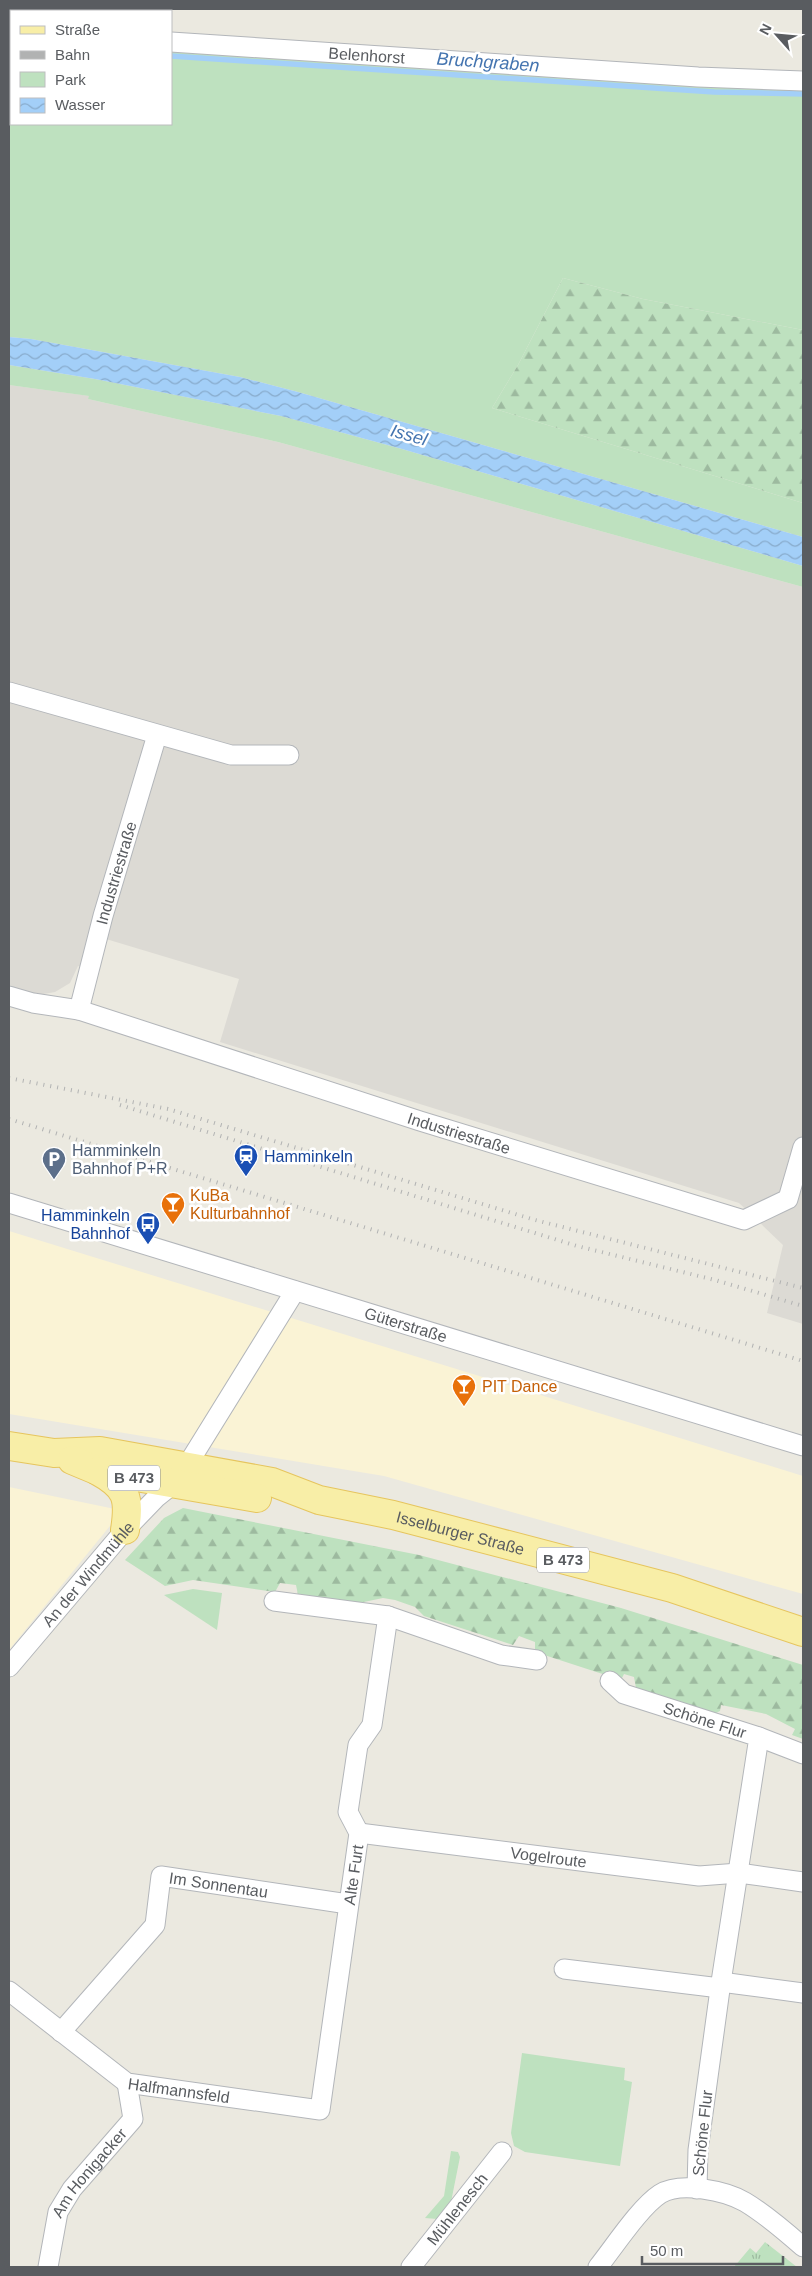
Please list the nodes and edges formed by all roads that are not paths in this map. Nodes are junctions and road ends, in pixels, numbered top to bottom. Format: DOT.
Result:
graph roads {
  1 [pos="172,42"];
  2 [pos="803,80"];
  3 [pos="9,692"];
  4 [pos="157,735"];
  5 [pos="289,755"];
  6 [pos="9,996"];
  7 [pos="79,1010"];
  8 [pos="803,1147"];
  9 [pos="9,1204"];
  10 [pos="295,1291"];
  11 [pos="9,1446"];
  12 [pos="803,1446"];
  13 [pos="54,1453"];
  14 [pos="96,1470"];
  15 [pos="179,1476"];
  16 [pos="125,1530"];
  17 [pos="274,1601"];
  18 [pos="388,1616"];
  19 [pos="803,1632"];
  20 [pos="537,1660"];
  21 [pos="9,1667"];
  22 [pos="610,1681"];
  23 [pos="759,1737"];
  24 [pos="803,1754"];
  25 [pos="359,1834"];
  26 [pos="739,1873"];
  27 [pos="803,1882"];
  28 [pos="348,1904"];
  29 [pos="564,1969"];
  30 [pos="720,1985"];
  31 [pos="9,1991"];
  32 [pos="803,1994"];
  33 [pos="60,2032"];
  34 [pos="127,2083"];
  35 [pos="320,2110"];
  36 [pos="502,2152"];
  37 [pos="697,2189"];
  38 [pos="802,2244"];
  39 [pos="48,2267"];
  40 [pos="411,2267"];
  41 [pos="598,2267"];
  1 -- 2 [label="street, Belenhorst"];
  3 -- 4 [label="street"];
  4 -- 5 [label="street"];
  4 -- 7 [label="street, Industriestraße"];
  6 -- 7 [label="street, Industriestraße"];
  7 -- 8 [label="street, Industriestraße"];
  9 -- 10 [label="street, Güterstraße"];
  10 -- 12 [label="street, Güterstraße"];
  10 -- 15 [label="street, An der Windmühle"];
  11 -- 13 [label="main road, Isselburger Straße / B 473"];
  13 -- 14 [label="main road, Isselburger Straße / B 473"];
  13 -- 15 [label="main road, Isselburger Straße / B 473"];
  14 -- 15 [label="main road, Isselburger Straße / B 473"];
  14 -- 16 [label="main road, B 473"];
  15 -- 16 [label="street, An der Windmühle"];
  15 -- 19 [label="main road, Isselburger Straße / B 473"];
  16 -- 21 [label="street, An der Windmühle"];
  17 -- 18 [label="street"];
  18 -- 20 [label="street"];
  18 -- 25 [label="street, Alte Furt"];
  22 -- 23 [label="street, Schöne Flur"];
  23 -- 24 [label="street"];
  23 -- 26 [label="street, Schöne Flur"];
  25 -- 26 [label="street, Vogelroute"];
  25 -- 28 [label="street, Alte Furt"];
  26 -- 27 [label="street"];
  26 -- 30 [label="street, Schöne Flur"];
  28 -- 33 [label="street, Im Sonnentau"];
  28 -- 35 [label="street, Alte Furt"];
  29 -- 30 [label="street"];
  30 -- 32 [label="street"];
  30 -- 37 [label="street, Schöne Flur"];
  31 -- 33 [label="street, Halfmannsfeld"];
  33 -- 34 [label="street, Halfmannsfeld"];
  34 -- 35 [label="street, Halfmannsfeld"];
  34 -- 39 [label="street, Am Honigacker"];
  36 -- 40 [label="street, Mühlenesch"];
  37 -- 38 [label="street"];
  37 -- 41 [label="street"];
}
